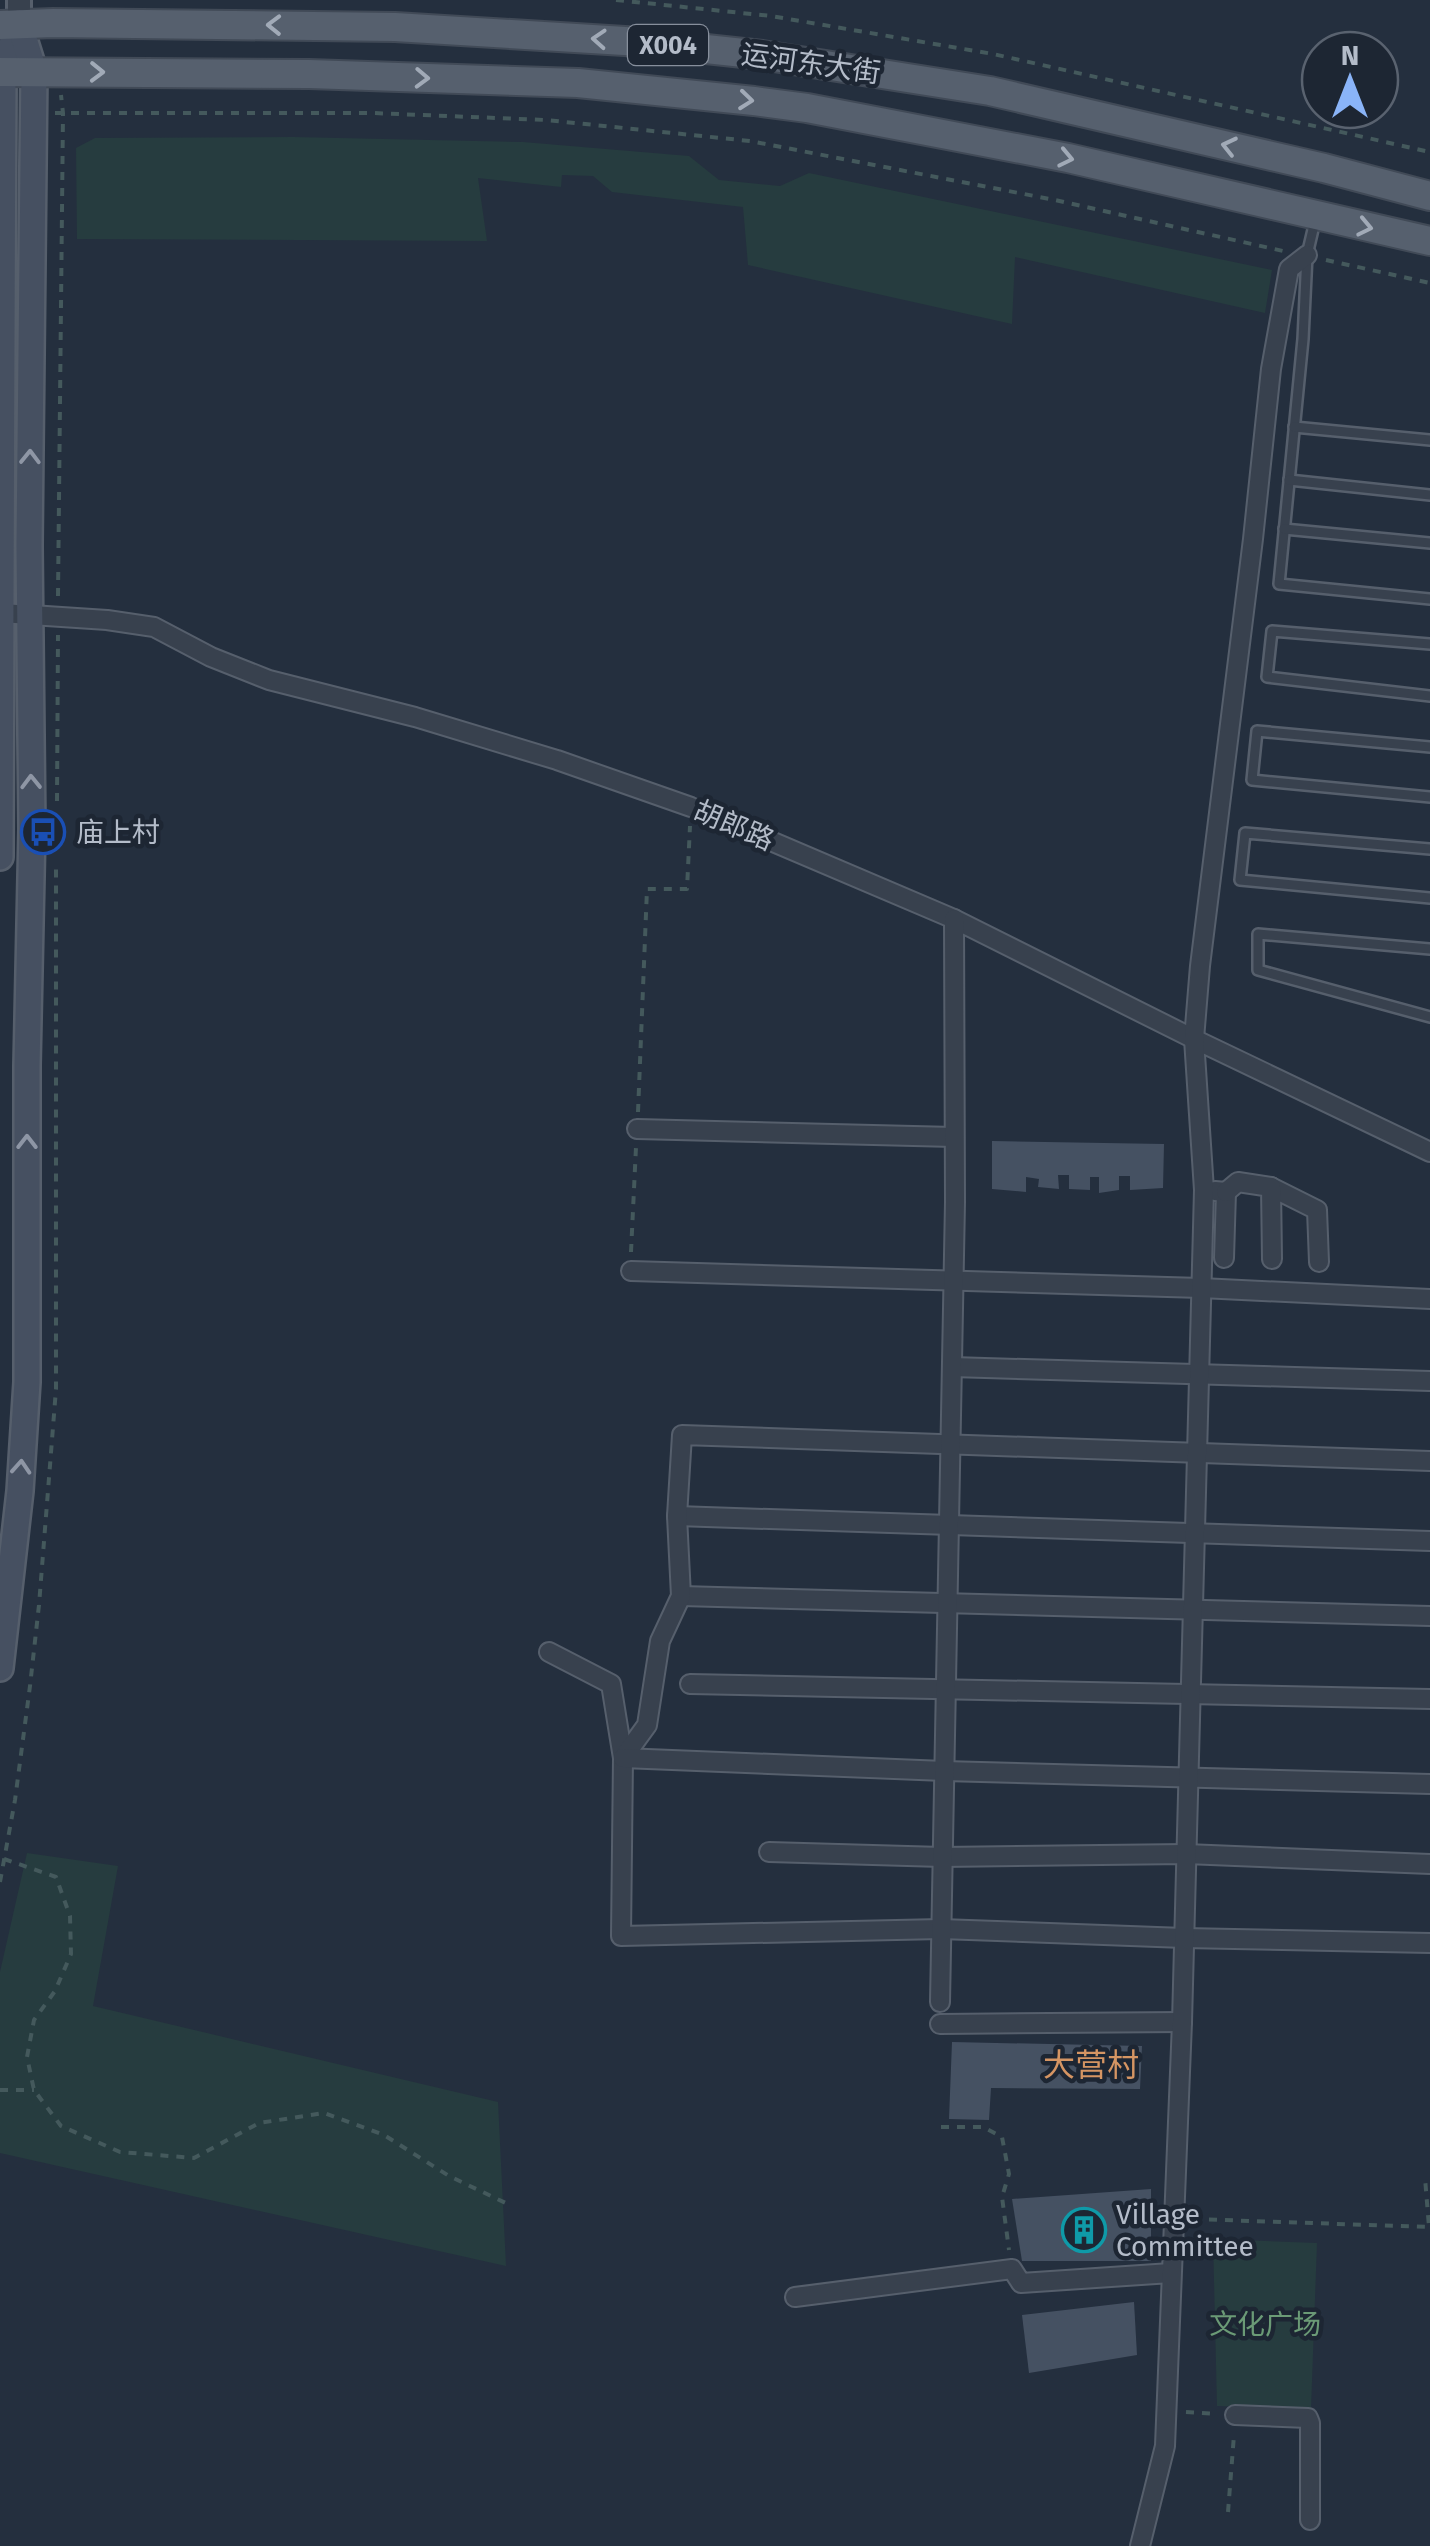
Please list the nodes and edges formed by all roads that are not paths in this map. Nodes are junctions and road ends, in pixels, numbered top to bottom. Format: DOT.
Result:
graph roads {
  1 [pos="13,16"];
  2 [pos="34,71"];
  3 [pos="2,72"];
  4 [pos="1430,196"];
  5 [pos="1316,216"];
  6 [pos="1430,241"];
  7 [pos="1307,255"];
  8 [pos="1294,427"];
  9 [pos="1430,440"];
  10 [pos="1289,480"];
  11 [pos="1430,494"];
  12 [pos="1284,528"];
  13 [pos="1430,543"];
  14 [pos="1430,599"];
  15 [pos="1,613"];
  16 [pos="29,614"];
  17 [pos="1430,644"];
  18 [pos="1430,696"];
  19 [pos="1430,747"];
  20 [pos="1430,797"];
  21 [pos="1430,850"];
  22 [pos="0,857"];
  23 [pos="1430,898"];
  24 [pos="954,919"];
  25 [pos="1430,949"];
  26 [pos="1430,1017"];
  27 [pos="1194,1039"];
  28 [pos="637,1130"];
  29 [pos="954,1137"];
  30 [pos="1430,1152"];
  31 [pos="1271,1186"];
  32 [pos="1204,1190"];
  33 [pos="1226,1192"];
  34 [pos="1224,1258"];
  35 [pos="1272,1259"];
  36 [pos="1319,1262"];
  37 [pos="630,1271"];
  38 [pos="953,1280"];
  39 [pos="1202,1288"];
  40 [pos="1430,1299"];
  41 [pos="952,1367"];
  42 [pos="1199,1374"];
  43 [pos="1430,1381"];
  44 [pos="950,1444"];
  45 [pos="1197,1453"];
  46 [pos="1430,1461"];
  47 [pos="677,1516"];
  48 [pos="949,1525"];
  49 [pos="1195,1533"];
  50 [pos="1430,1541"];
  51 [pos="681,1596"];
  52 [pos="947,1603"];
  53 [pos="1193,1610"];
  54 [pos="1430,1616"];
  55 [pos="549,1652"];
  56 [pos="0,1668"];
  57 [pos="690,1684"];
  58 [pos="946,1689"];
  59 [pos="1190,1694"];
  60 [pos="1430,1699"];
  61 [pos="623,1758"];
  62 [pos="944,1771"];
  63 [pos="1188,1779"];
  64 [pos="1430,1784"];
  65 [pos="769,1852"];
  66 [pos="1186,1854"];
  67 [pos="942,1857"];
  68 [pos="1430,1864"];
  69 [pos="941,1929"];
  70 [pos="1184,1938"];
  71 [pos="1430,1942"];
  72 [pos="940,2002"];
  73 [pos="1182,2022"];
  74 [pos="940,2024"];
  75 [pos="1171,2272"];
  76 [pos="796,2297"];
  77 [pos="1235,2415"];
  78 [pos="1310,2520"];
  79 [pos="1140,2546"];
  1 -- 2 [label="main road"];
  1 -- 3 [label="main road"];
  4 -- 1 [label="main road, 运河东大街 / X004, one-way"];
  2 -- 3 [label="main road, 运河东大街 / X004"];
  2 -- 5 [label="main road, 运河东大街 / X004, one-way"];
  16 -- 2 [label="main road, one-way"];
  3 -- 15 [label="main road"];
  5 -- 6 [label="main road, 运河东大街 / X004, one-way"];
  5 -- 7 [label="lane"];
  7 -- 8 [label="lane"];
  7 -- 27 [label="street"];
  8 -- 9 [label="lane"];
  8 -- 10 [label="lane"];
  10 -- 11 [label="lane"];
  10 -- 12 [label="lane"];
  12 -- 13 [label="lane"];
  12 -- 14 [label="lane"];
  15 -- 16 [label="street, 胡郎路"];
  15 -- 22 [label="main road"];
  16 -- 24 [label="street, 胡郎路"];
  56 -- 16 [label="main road, one-way"];
  17 -- 18 [label="lane"];
  19 -- 20 [label="lane"];
  21 -- 23 [label="lane"];
  24 -- 27 [label="street, 胡郎路"];
  24 -- 29 [label="street"];
  25 -- 26 [label="lane"];
  27 -- 30 [label="street, 胡郎路"];
  27 -- 32 [label="street"];
  28 -- 29 [label="street"];
  29 -- 38 [label="street"];
  31 -- 33 [label="street"];
  31 -- 35 [label="street"];
  31 -- 36 [label="street"];
  32 -- 33 [label="street"];
  32 -- 39 [label="street"];
  33 -- 34 [label="street"];
  37 -- 38 [label="street"];
  38 -- 39 [label="street"];
  38 -- 41 [label="street"];
  39 -- 40 [label="street"];
  39 -- 42 [label="street"];
  41 -- 42 [label="street"];
  41 -- 44 [label="street"];
  42 -- 43 [label="street"];
  42 -- 45 [label="street"];
  44 -- 45 [label="street"];
  44 -- 47 [label="street"];
  44 -- 48 [label="street"];
  45 -- 46 [label="street"];
  45 -- 49 [label="street"];
  47 -- 48 [label="street"];
  47 -- 51 [label="street"];
  48 -- 49 [label="street"];
  48 -- 52 [label="street"];
  49 -- 50 [label="street"];
  49 -- 53 [label="street"];
  51 -- 52 [label="street"];
  51 -- 61 [label="street"];
  52 -- 53 [label="street"];
  52 -- 58 [label="street"];
  53 -- 54 [label="street"];
  53 -- 59 [label="street"];
  55 -- 61 [label="street"];
  57 -- 58 [label="street"];
  58 -- 59 [label="street"];
  58 -- 62 [label="street"];
  59 -- 60 [label="street"];
  59 -- 63 [label="street"];
  61 -- 62 [label="street"];
  61 -- 69 [label="street"];
  62 -- 63 [label="street"];
  62 -- 67 [label="street"];
  63 -- 64 [label="street"];
  63 -- 66 [label="street"];
  65 -- 67 [label="street"];
  66 -- 67 [label="street"];
  66 -- 68 [label="street"];
  66 -- 70 [label="street"];
  67 -- 69 [label="street"];
  69 -- 70 [label="street"];
  69 -- 72 [label="street"];
  70 -- 71 [label="street"];
  70 -- 73 [label="street"];
  73 -- 74 [label="street"];
  73 -- 75 [label="street"];
  75 -- 76 [label="street"];
  75 -- 79 [label="street"];
  77 -- 78 [label="street"];
}
